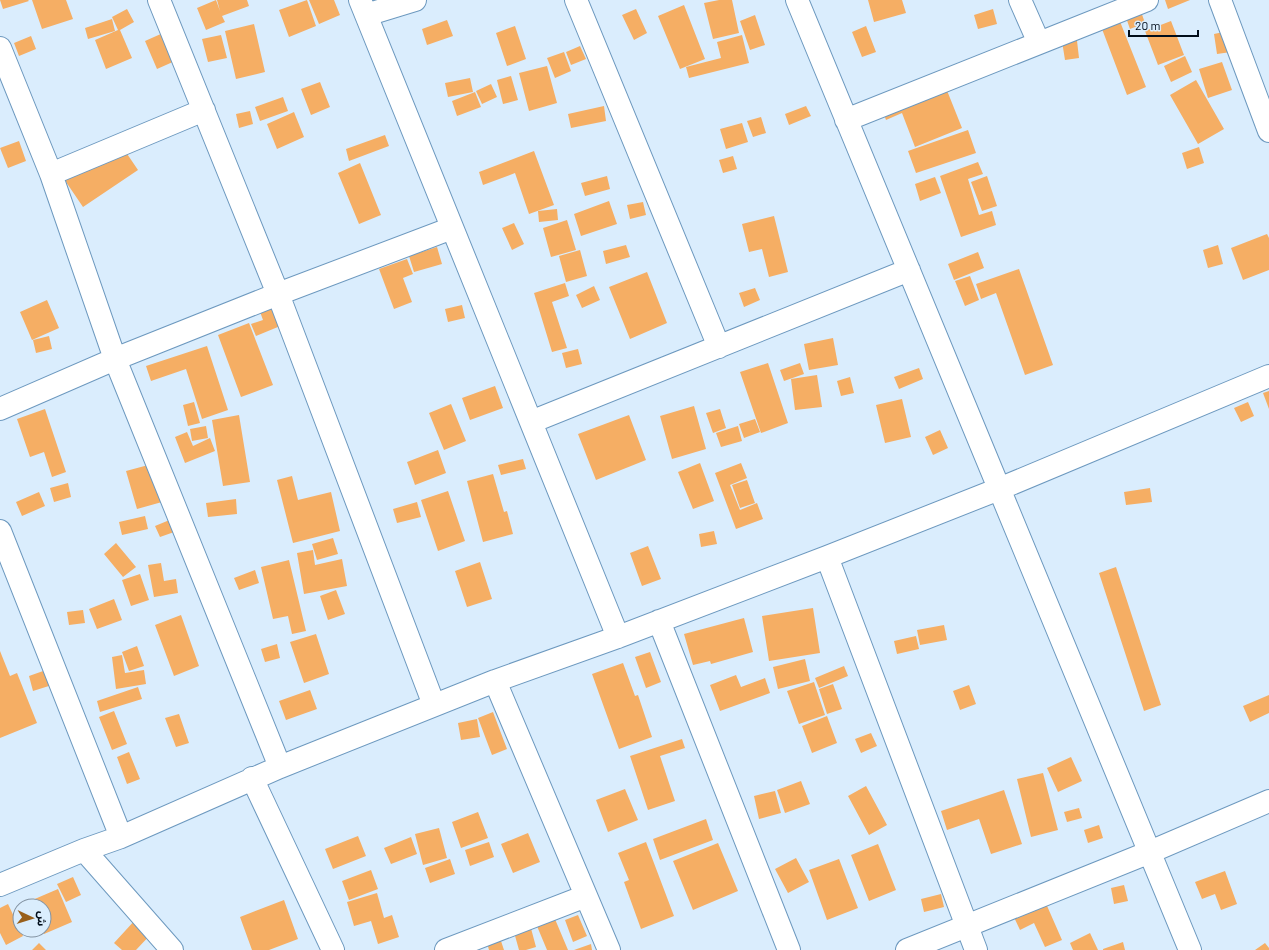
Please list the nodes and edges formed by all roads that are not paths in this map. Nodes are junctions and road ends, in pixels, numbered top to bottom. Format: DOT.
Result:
graph roads {
  1 [pos="159,0"];
  2 [pos="415,0"];
  3 [pos="576,0"];
  4 [pos="797,0"];
  5 [pos="1020,0"];
  6 [pos="1147,0"];
  7 [pos="1220,0"];
  8 [pos="363,8"];
  9 [pos="1039,43"];
  10 [pos="3,61"];
  11 [pos="204,110"];
  12 [pos="846,120"];
  13 [pos="1269,131"];
  14 [pos="51,174"];
  15 [pos="452,228"];
  16 [pos="909,270"];
  17 [pos="278,294"];
  18 [pos="719,347"];
  19 [pos="116,359"];
  20 [pos="1269,376"];
  21 [pos="0,409"];
  22 [pos="531,422"];
  23 [pos="999,489"];
  24 [pos="0,531"];
  25 [pos="827,557"];
  26 [pos="660,621"];
  27 [pos="618,637"];
  28 [pos="495,682"];
  29 [pos="434,705"];
  30 [pos="280,767"];
  31 [pos="252,778"];
  32 [pos="1269,801"];
  33 [pos="121,837"];
  34 [pos="84,850"];
  35 [pos="1150,852"];
  36 [pos="0,885"];
  37 [pos="586,896"];
  38 [pos="966,926"];
  39 [pos="172,950"];
  40 [pos="333,950"];
  41 [pos="446,950"];
  42 [pos="609,950"];
  43 [pos="789,950"];
  44 [pos="907,950"];
  45 [pos="976,950"];
  46 [pos="1190,950"];
  1 -- 11 [label="street"];
  2 -- 8 [label="street"];
  3 -- 18 [label="street"];
  4 -- 12 [label="street"];
  5 -- 9 [label="street"];
  6 -- 9 [label="street"];
  7 -- 13 [label="street"];
  8 -- 15 [label="street"];
  9 -- 12 [label="street"];
  10 -- 14 [label="street"];
  11 -- 14 [label="street"];
  11 -- 17 [label="street"];
  12 -- 16 [label="street"];
  14 -- 19 [label="street"];
  15 -- 17 [label="street"];
  15 -- 22 [label="street"];
  16 -- 18 [label="street"];
  16 -- 23 [label="street"];
  17 -- 19 [label="street"];
  17 -- 29 [label="street"];
  18 -- 22 [label="street"];
  19 -- 21 [label="street"];
  19 -- 30 [label="street"];
  20 -- 23 [label="street"];
  22 -- 27 [label="street"];
  23 -- 25 [label="street"];
  23 -- 35 [label="street"];
  24 -- 33 [label="street"];
  25 -- 26 [label="street"];
  25 -- 38 [label="street"];
  26 -- 27 [label="street"];
  26 -- 43 [label="street"];
  27 -- 28 [label="street"];
  28 -- 29 [label="street"];
  28 -- 37 [label="street"];
  29 -- 30 [label="street"];
  30 -- 31 [label="street"];
  31 -- 33 [label="street"];
  31 -- 40 [label="street"];
  32 -- 35 [label="street"];
  33 -- 34 [label="street"];
  34 -- 36 [label="street"];
  34 -- 39 [label="street"];
  35 -- 38 [label="street"];
  35 -- 46 [label="street"];
  37 -- 41 [label="street"];
  37 -- 42 [label="street"];
  38 -- 44 [label="street"];
  38 -- 45 [label="street"];
}
